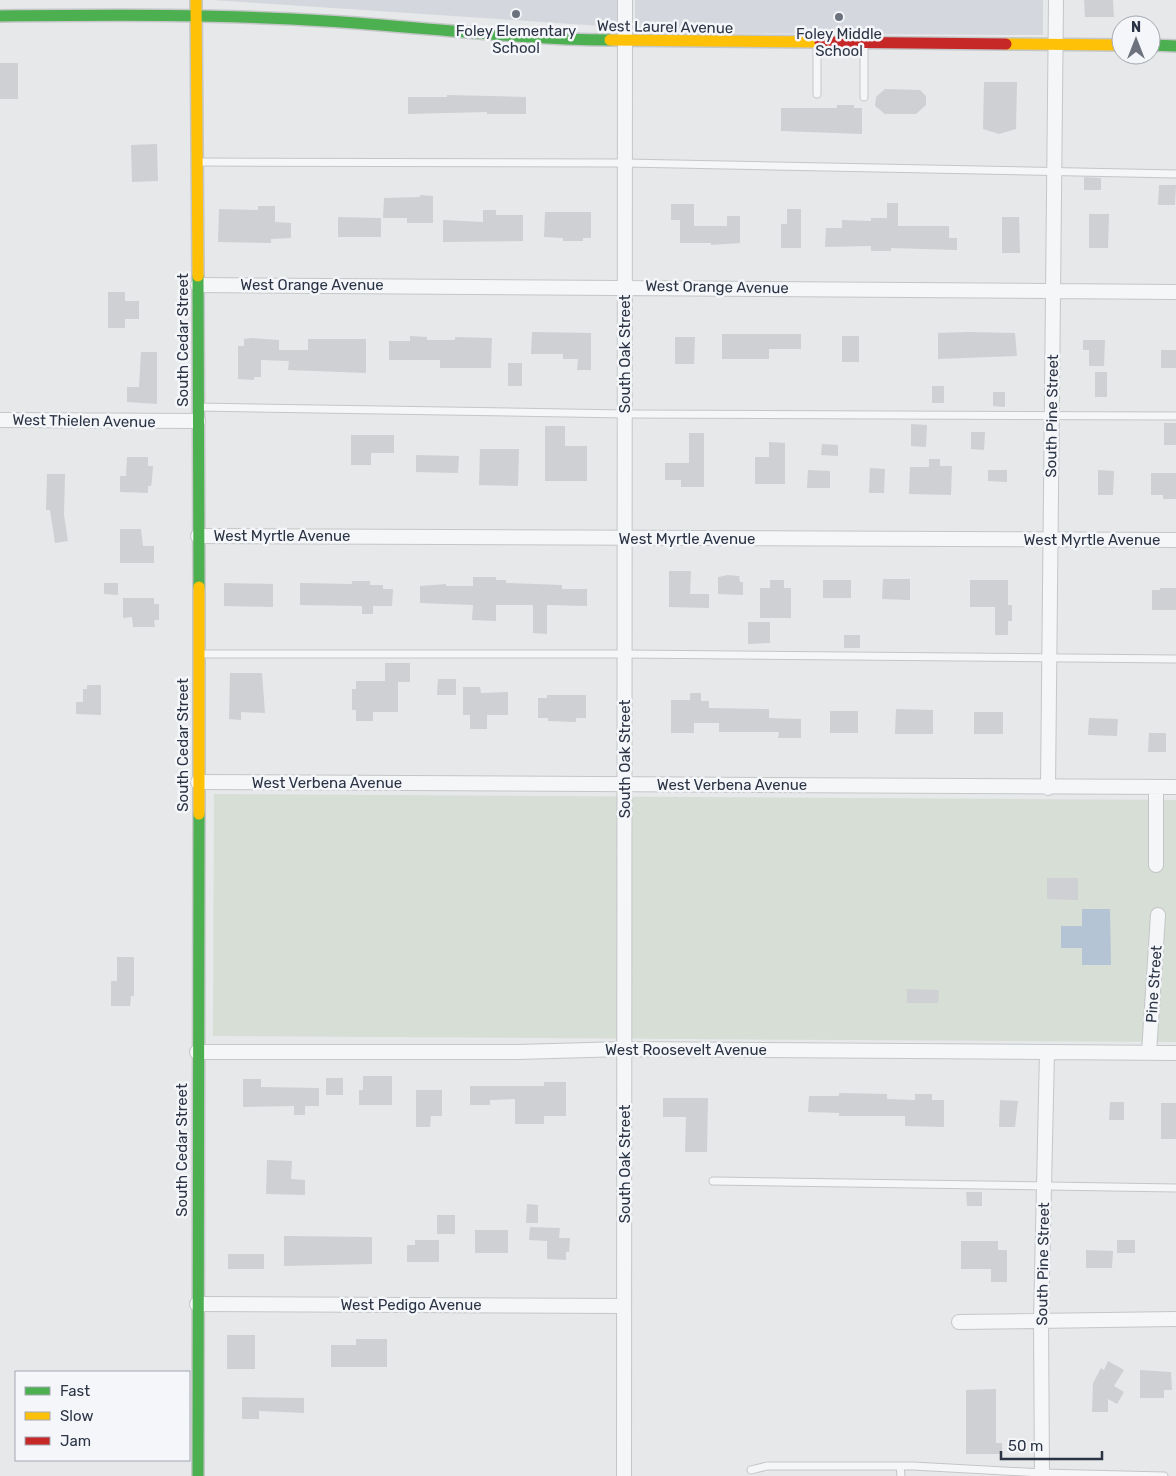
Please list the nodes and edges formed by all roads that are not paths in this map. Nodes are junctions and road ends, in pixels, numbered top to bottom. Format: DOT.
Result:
graph roads {
  1 [pos="196,0"];
  2 [pos="626,0"];
  3 [pos="1056,0"];
  4 [pos="196,14"];
  5 [pos="0,16"];
  6 [pos="626,42"];
  7 [pos="817,43"];
  8 [pos="864,43"];
  9 [pos="1056,44"];
  10 [pos="1111,45"];
  11 [pos="1161,45"];
  12 [pos="1176,46"];
  13 [pos="817,94"];
  14 [pos="864,97"];
  15 [pos="198,162"];
  16 [pos="625,163"];
  17 [pos="1055,171"];
  18 [pos="1176,174"];
  19 [pos="198,285"];
  20 [pos="625,286"];
  21 [pos="1053,291"];
  22 [pos="1176,292"];
  23 [pos="198,407"];
  24 [pos="625,414"];
  25 [pos="1052,415"];
  26 [pos="1176,416"];
  27 [pos="0,420"];
  28 [pos="198,422"];
  29 [pos="198,536"];
  30 [pos="625,538"];
  31 [pos="1050,540"];
  32 [pos="1176,540"];
  33 [pos="198,654"];
  34 [pos="625,654"];
  35 [pos="1049,657"];
  36 [pos="1176,659"];
  37 [pos="198,782"];
  38 [pos="624,784"];
  39 [pos="1156,787"];
  40 [pos="1176,787"];
  41 [pos="1048,788"];
  42 [pos="1156,865"];
  43 [pos="1158,915"];
  44 [pos="625,1049"];
  45 [pos="197,1052"];
  46 [pos="1047,1052"];
  47 [pos="1149,1053"];
  48 [pos="1176,1053"];
  49 [pos="713,1180"];
  50 [pos="1044,1187"];
  51 [pos="1176,1188"];
  52 [pos="197,1304"];
  53 [pos="624,1306"];
  54 [pos="1176,1319"];
  55 [pos="1041,1321"];
  56 [pos="959,1322"];
  57 [pos="900,1466"];
  58 [pos="751,1470"];
  59 [pos="1042,1475"];
  60 [pos="198,1476"];
  61 [pos="624,1476"];
  62 [pos="900,1476"];
  63 [pos="1164,1476"];
  1 -- 4 [label="street, South Cedar Street"];
  2 -- 6 [label="street, South Oak Street"];
  3 -- 9 [label="street, South Pine Street"];
  4 -- 5 [label="street, West Laurel Avenue"];
  4 -- 6 [label="street, West Laurel Avenue"];
  4 -- 15 [label="street, South Cedar Street"];
  6 -- 7 [label="street, West Laurel Avenue"];
  6 -- 16 [label="street, South Oak Street"];
  7 -- 8 [label="street, West Laurel Avenue"];
  7 -- 13 [label="lane"];
  8 -- 9 [label="street, West Laurel Avenue"];
  8 -- 14 [label="lane"];
  9 -- 10 [label="street, West Laurel Avenue"];
  9 -- 17 [label="street, South Pine Street"];
  11 -- 12 [label="street"];
  15 -- 16 [label="lane"];
  15 -- 19 [label="street, South Cedar Street"];
  16 -- 17 [label="lane"];
  16 -- 20 [label="street, South Oak Street"];
  17 -- 18 [label="lane"];
  17 -- 21 [label="street, South Pine Street"];
  19 -- 20 [label="street, West Orange Avenue"];
  19 -- 23 [label="street, South Cedar Street"];
  20 -- 21 [label="street, West Orange Avenue"];
  20 -- 24 [label="street, South Oak Street"];
  21 -- 22 [label="street, West Orange Avenue"];
  21 -- 25 [label="street, South Pine Street"];
  23 -- 24 [label="lane"];
  23 -- 28 [label="street, South Cedar Street"];
  24 -- 25 [label="lane"];
  24 -- 30 [label="street, South Oak Street"];
  25 -- 26 [label="lane"];
  25 -- 31 [label="street, South Pine Street"];
  27 -- 28 [label="street, West Thielen Avenue"];
  28 -- 29 [label="street, South Cedar Street"];
  29 -- 30 [label="street, West Myrtle Avenue"];
  29 -- 33 [label="street, South Cedar Street"];
  30 -- 31 [label="street, West Myrtle Avenue"];
  30 -- 34 [label="street, South Oak Street"];
  31 -- 32 [label="street, West Myrtle Avenue"];
  31 -- 35 [label="street, South Pine Street"];
  33 -- 34 [label="lane"];
  33 -- 37 [label="street, South Cedar Street"];
  34 -- 35 [label="lane"];
  34 -- 38 [label="street, South Oak Street"];
  35 -- 36 [label="lane"];
  35 -- 41 [label="street, South Pine Street"];
  37 -- 38 [label="street, West Verbena Avenue"];
  37 -- 45 [label="street, South Cedar Street"];
  38 -- 41 [label="street, West Verbena Avenue"];
  38 -- 44 [label="street, South Oak Street"];
  39 -- 40 [label="street, West Verbena Avenue"];
  39 -- 41 [label="street, West Verbena Avenue"];
  39 -- 42 [label="street"];
  43 -- 47 [label="street, Pine Street"];
  44 -- 45 [label="street, West Roosevelt Avenue"];
  44 -- 46 [label="street, West Roosevelt Avenue"];
  44 -- 53 [label="street, South Oak Street"];
  45 -- 52 [label="street, South Cedar Street"];
  46 -- 47 [label="street, West Roosevelt Avenue"];
  46 -- 50 [label="street, South Pine Street"];
  47 -- 48 [label="street, West Roosevelt Avenue"];
  49 -- 50 [label="lane"];
  50 -- 51 [label="lane"];
  50 -- 55 [label="street, South Pine Street"];
  52 -- 53 [label="street, West Pedigo Avenue"];
  52 -- 60 [label="street, South Cedar Street"];
  53 -- 61 [label="street, South Oak Street"];
  54 -- 55 [label="street"];
  55 -- 56 [label="street"];
  55 -- 59 [label="street, South Pine Street"];
  57 -- 58 [label="lane"];
  57 -- 59 [label="lane"];
  57 -- 62 [label="lane"];
  59 -- 63 [label="lane"];
}
